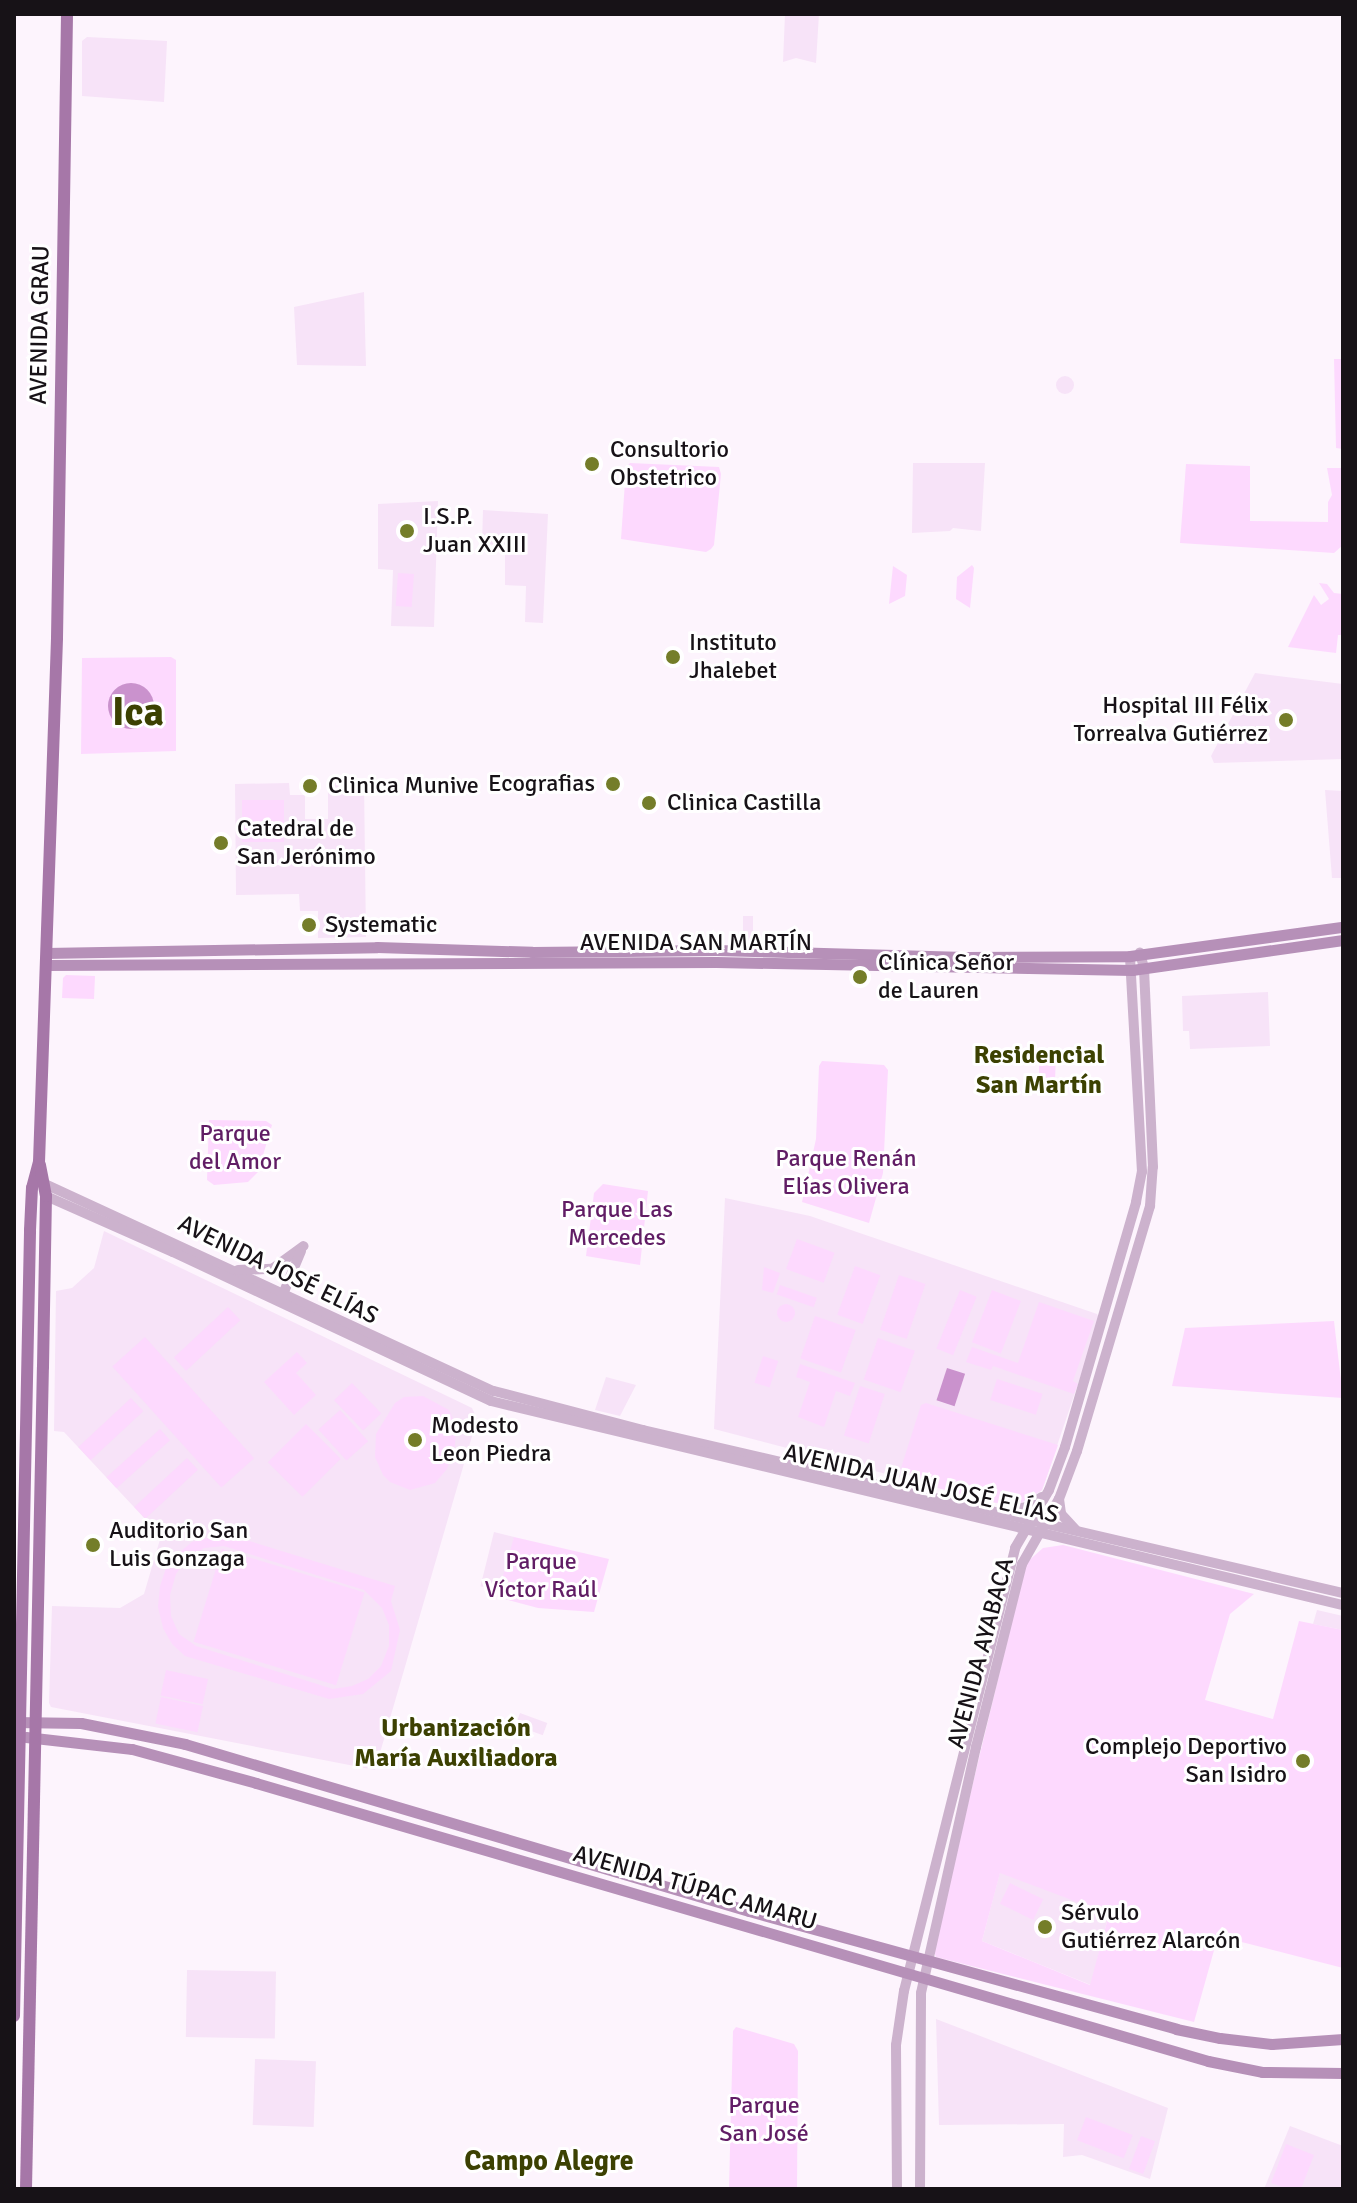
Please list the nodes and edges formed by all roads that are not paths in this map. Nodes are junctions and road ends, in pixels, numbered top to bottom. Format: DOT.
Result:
graph roads {
  1 [pos="67,14"];
  2 [pos="1343,927"];
  3 [pos="1343,940"];
  4 [pos="1135,954"];
  5 [pos="46,959"];
  6 [pos="1138,969"];
  7 [pos="41,1189"];
  8 [pos="230,1269"];
  9 [pos="281,1299"];
  10 [pos="492,1396"];
  11 [pos="1049,1490"];
  12 [pos="1059,1499"];
  13 [pos="996,1516"];
  14 [pos="1031,1519"];
  15 [pos="1046,1523"];
  16 [pos="1025,1530"];
  17 [pos="1077,1530"];
  18 [pos="1039,1533"];
  19 [pos="1065,1539"];
  20 [pos="1015,1548"];
  21 [pos="1022,1564"];
  22 [pos="1343,1593"];
  23 [pos="1343,1605"];
  24 [pos="36,1721"];
  25 [pos="17,1722"];
  26 [pos="35,1736"];
  27 [pos="17,1737"];
  28 [pos="914,1957"];
  29 [pos="926,1961"];
  30 [pos="910,1972"];
  31 [pos="924,1975"];
  32 [pos="1100,2010"];
  33 [pos="14,2016"];
  34 [pos="1096,2026"];
  35 [pos="1343,2039"];
  36 [pos="1343,2073"];
  37 [pos="26,2189"];
  38 [pos="897,2189"];
  39 [pos="920,2189"];
  1 -- 5 [label="main road, AVENIDA GRAU"];
  2 -- 4 [label="main road, AVENIDA SAN MARTÍN"];
  3 -- 6 [label="main road, AVENIDA SAN MARTÍN"];
  4 -- 5 [label="main road, AVENIDA SAN MARTÍN"];
  4 -- 6 [label="street, AVENIDA AYABACA"];
  5 -- 6 [label="main road, AVENIDA SAN MARTÍN"];
  5 -- 7 [label="main road, AVENIDA GRAU"];
  6 -- 11 [label="street, AVENIDA AYABACA"];
  6 -- 12 [label="street, AVENIDA AYABACA"];
  7 -- 8 [label="street, AVENIDA JOSÉ ELÍAS"];
  7 -- 9 [label="street, AVENIDA JOSÉ ELÍAS"];
  7 -- 24 [label="main road"];
  7 -- 25 [label="main road"];
  8 -- 9 [label="street, AVENIDA JOSÉ ELÍAS"];
  8 -- 9 [label="street"];
  9 -- 10 [label="street, AVENIDA JOSÉ ELÍAS"];
  10 -- 13 [label="street, AVENIDA JUAN JOSÉ ELÍAS"];
  11 -- 13 [label="street"];
  11 -- 14 [label="street, AVENIDA AYABACA"];
  12 -- 15 [label="street, AVENIDA AYABACA"];
  12 -- 17 [label="street"];
  13 -- 14 [label="street, AVENIDA JUAN JOSÉ ELÍAS"];
  13 -- 16 [label="street, AVENIDA JUAN JOSÉ ELÍAS"];
  13 -- 20 [label="street"];
  14 -- 15 [label="street, AVENIDA JUAN JOSÉ ELÍAS"];
  14 -- 16 [label="street, AVENIDA AYABACA"];
  15 -- 17 [label="street, AVENIDA JUAN JOSÉ ELÍAS"];
  15 -- 18 [label="street, AVENIDA AYABACA"];
  16 -- 18 [label="street, AVENIDA JUAN JOSÉ ELÍAS"];
  16 -- 20 [label="street, AVENIDA AYABACA"];
  17 -- 22 [label="street, AVENIDA JUAN JOSÉ ELÍAS"];
  18 -- 19 [label="street, AVENIDA JUAN JOSÉ ELÍAS"];
  18 -- 21 [label="street, AVENIDA AYABACA"];
  19 -- 21 [label="street"];
  19 -- 23 [label="street, AVENIDA JUAN JOSÉ ELÍAS"];
  20 -- 28 [label="street, AVENIDA AYABACA"];
  21 -- 29 [label="street, AVENIDA AYABACA"];
  24 -- 25 [label="main road, AVENIDA TÚPAC AMARU"];
  24 -- 26 [label="main road"];
  24 -- 28 [label="main road, AVENIDA TÚPAC AMARU"];
  25 -- 27 [label="main road"];
  26 -- 27 [label="main road, AVENIDA TÚPAC AMARU"];
  26 -- 30 [label="main road, AVENIDA TÚPAC AMARU"];
  26 -- 37 [label="main road"];
  27 -- 33 [label="main road"];
  28 -- 29 [label="main road, AVENIDA TÚPAC AMARU"];
  28 -- 30 [label="street, AVENIDA AYABACA"];
  29 -- 31 [label="street, AVENIDA AYABACA"];
  29 -- 32 [label="main road, AVENIDA TÚPAC AMARU"];
  30 -- 31 [label="main road, AVENIDA TÚPAC AMARU"];
  30 -- 38 [label="street, AVENIDA AYABACA"];
  31 -- 34 [label="main road, AVENIDA TÚPAC AMARU"];
  31 -- 39 [label="street, AVENIDA AYABACA"];
  32 -- 34 [label="main road"];
  32 -- 35 [label="main road, AVENIDA TÚPAC AMARU"];
  34 -- 36 [label="main road, AVENIDA TÚPAC AMARU"];
}
